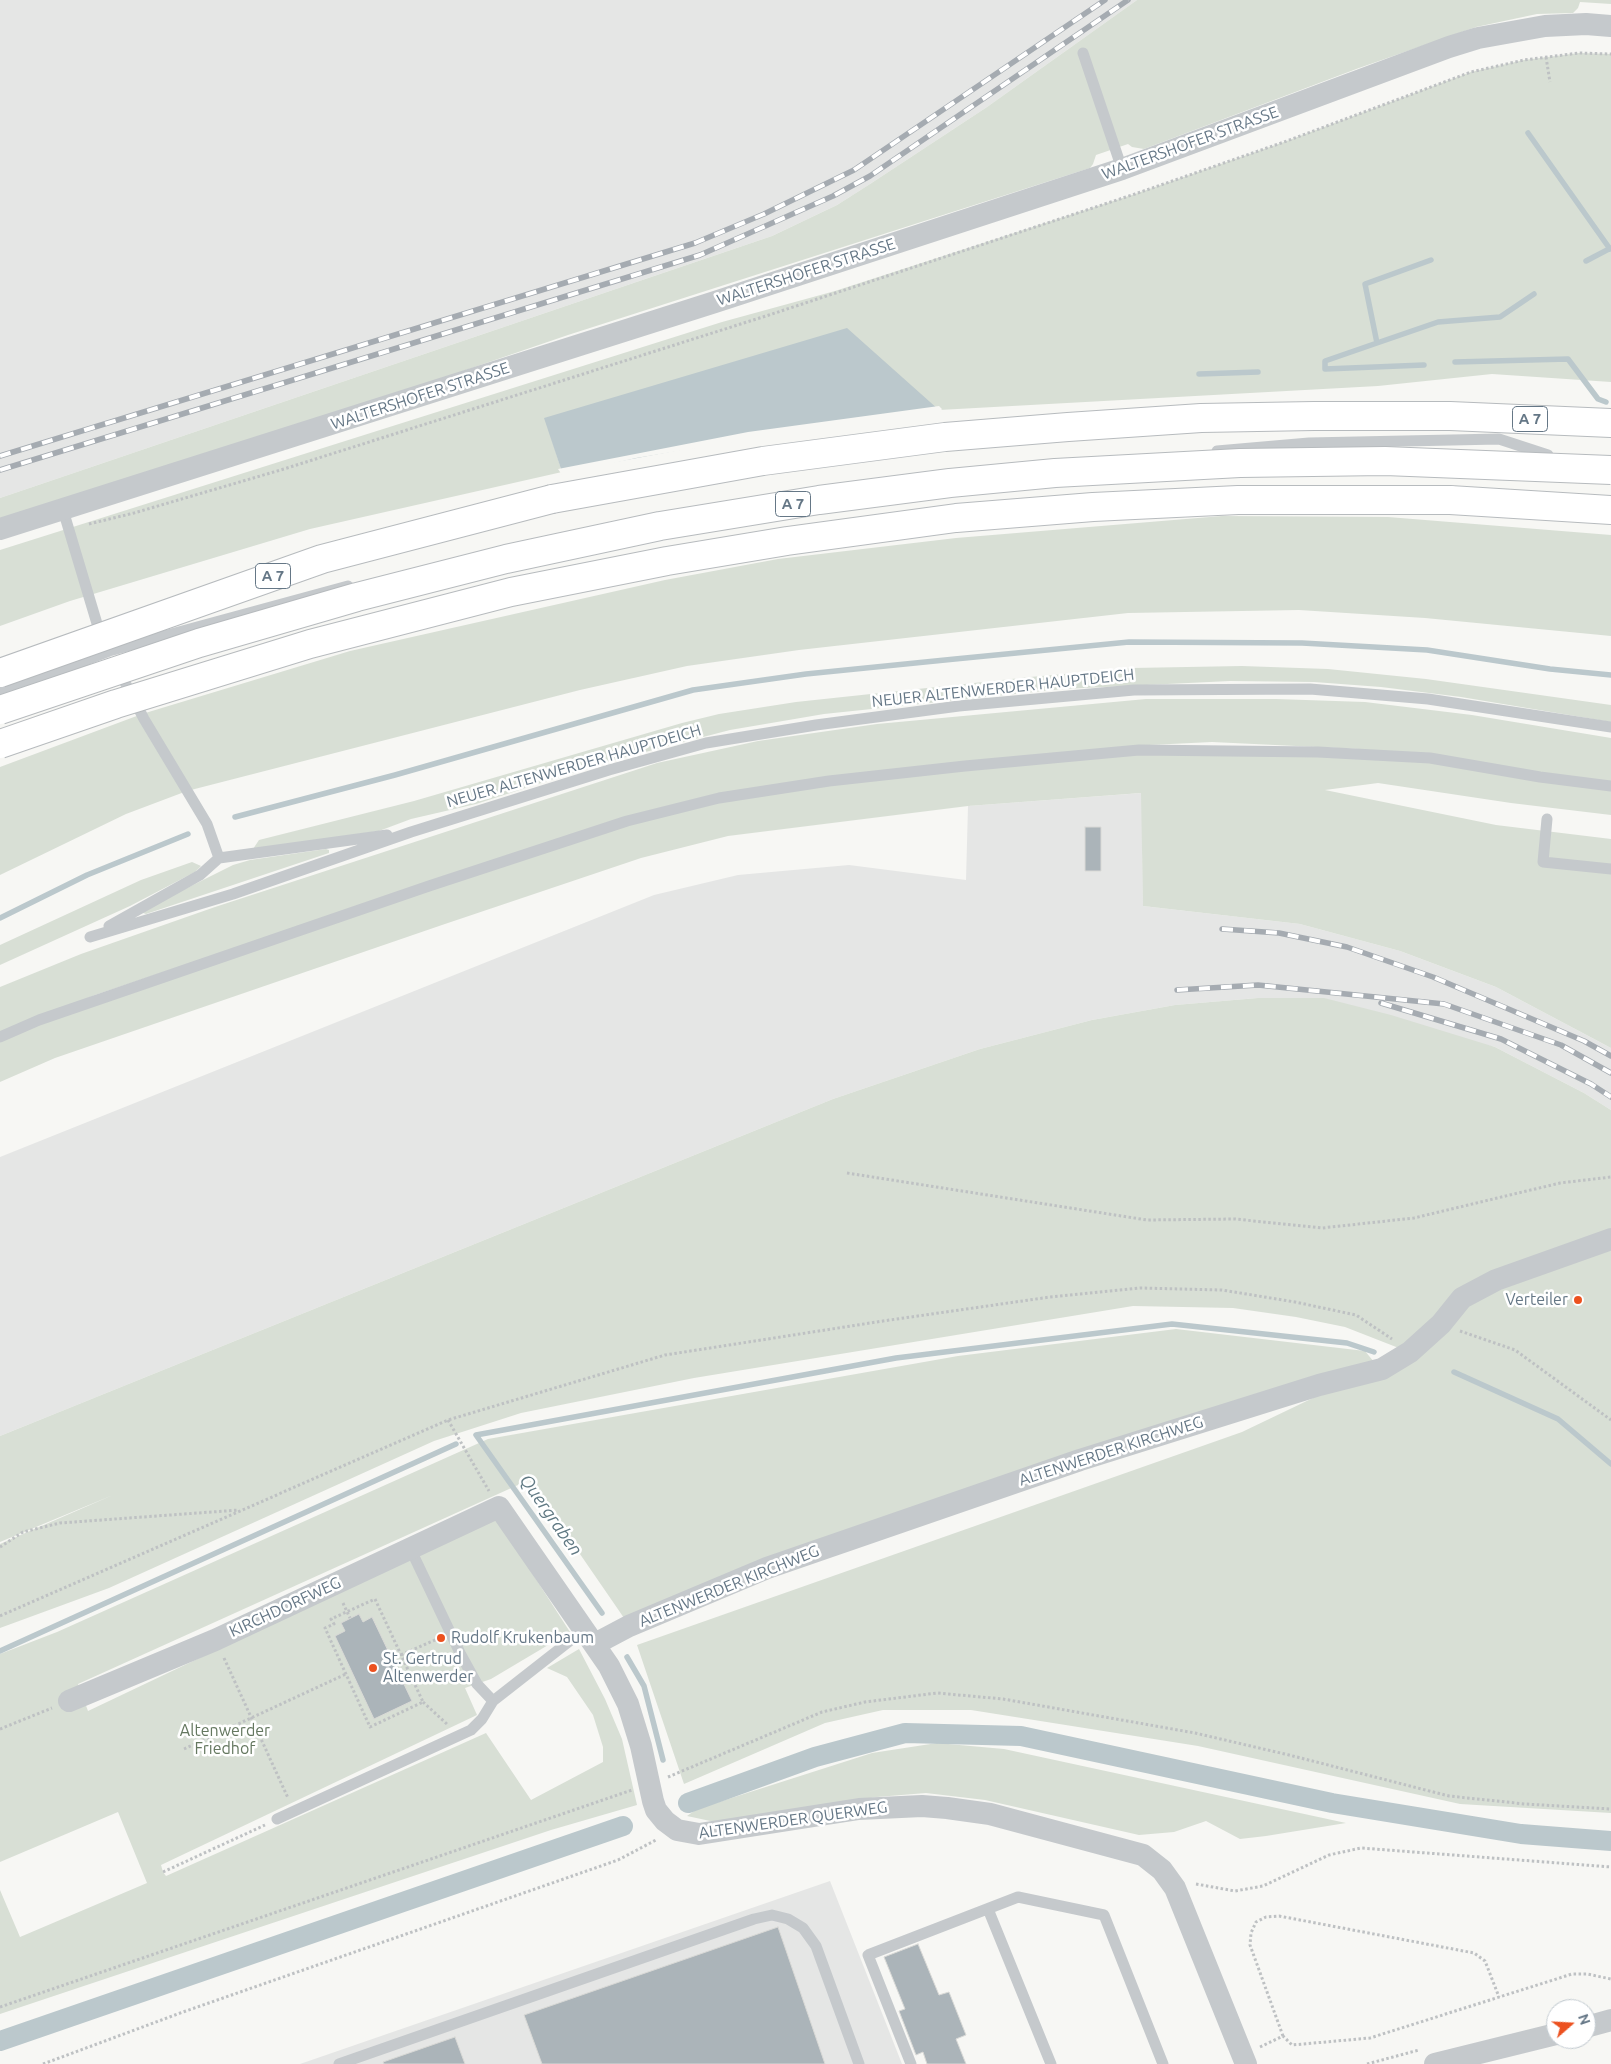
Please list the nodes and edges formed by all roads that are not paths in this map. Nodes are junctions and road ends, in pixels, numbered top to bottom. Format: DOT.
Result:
graph roads {
  1 [pos="1611,26"];
  2 [pos="1083,53"];
  3 [pos="1122,169"];
  4 [pos="1611,423"];
  5 [pos="1203,452"];
  6 [pos="1548,455"];
  7 [pos="1145,456"];
  8 [pos="1611,470"];
  9 [pos="1611,510"];
  10 [pos="66,519"];
  11 [pos="0,529"];
  12 [pos="388,577"];
  13 [pos="359,584"];
  14 [pos="109,651"];
  15 [pos="0,673"];
  16 [pos="0,693"];
  17 [pos="0,710"];
  18 [pos="1611,727"];
  19 [pos="0,744"];
  20 [pos="1611,786"];
  21 [pos="1547,819"];
  22 [pos="411,832"];
  23 [pos="219,858"];
  24 [pos="1611,869"];
  25 [pos="0,1037"];
  26 [pos="1611,1239"];
  27 [pos="410,1548"];
  28 [pos="590,1636"];
  29 [pos="69,1701"];
  30 [pos="493,1701"];
  31 [pos="277,1819"];
  32 [pos="988,1908"];
  33 [pos="1611,2020"];
  34 [pos="1596,2024"];
  35 [pos="1546,2036"];
  36 [pos="1252,2056"];
  37 [pos="338,2064"];
  38 [pos="859,2064"];
  39 [pos="911,2064"];
  40 [pos="1051,2064"];
  41 [pos="1164,2064"];
  42 [pos="1435,2064"];
  1 -- 3 [label="street, WALTERSHOFER STRASSE"];
  2 -- 3 [label="lane"];
  3 -- 10 [label="street, WALTERSHOFER STRASSE"];
  4 -- 15 [label="highway, A 7, bridge"];
  5 -- 6 [label="lane"];
  7 -- 12 [label="lane"];
  8 -- 17 [label="highway, A 7, bridge"];
  9 -- 19 [label="highway, A 7, bridge"];
  10 -- 11 [label="street, WALTERSHOFER STRASSE"];
  10 -- 14 [label="lane"];
  13 -- 14 [label="lane"];
  14 -- 16 [label="lane"];
  14 -- 23 [label="lane"];
  18 -- 22 [label="lane, NEUER ALTENWERDER HAUPTDEICH"];
  20 -- 25 [label="lane"];
  21 -- 24 [label="lane"];
  22 -- 23 [label="lane, NEUER ALTENWERDER HAUPTDEICH"];
  22 -- 23 [label="lane, NEUER ALTENWERDER HAUPTDEICH"];
  26 -- 28 [label="street, ALTENWERDER KIRCHWEG"];
  27 -- 28 [label="street, KIRCHDORFWEG"];
  27 -- 29 [label="street, KIRCHDORFWEG"];
  27 -- 30 [label="lane"];
  28 -- 30 [label="lane"];
  28 -- 36 [label="street, ALTENWERDER QUERWEG"];
  30 -- 31 [label="lane"];
  32 -- 39 [label="lane"];
  32 -- 40 [label="lane"];
  32 -- 41 [label="lane"];
  33 -- 34 [label="street"];
  35 -- 42 [label="street"];
  37 -- 38 [label="lane"];
}
